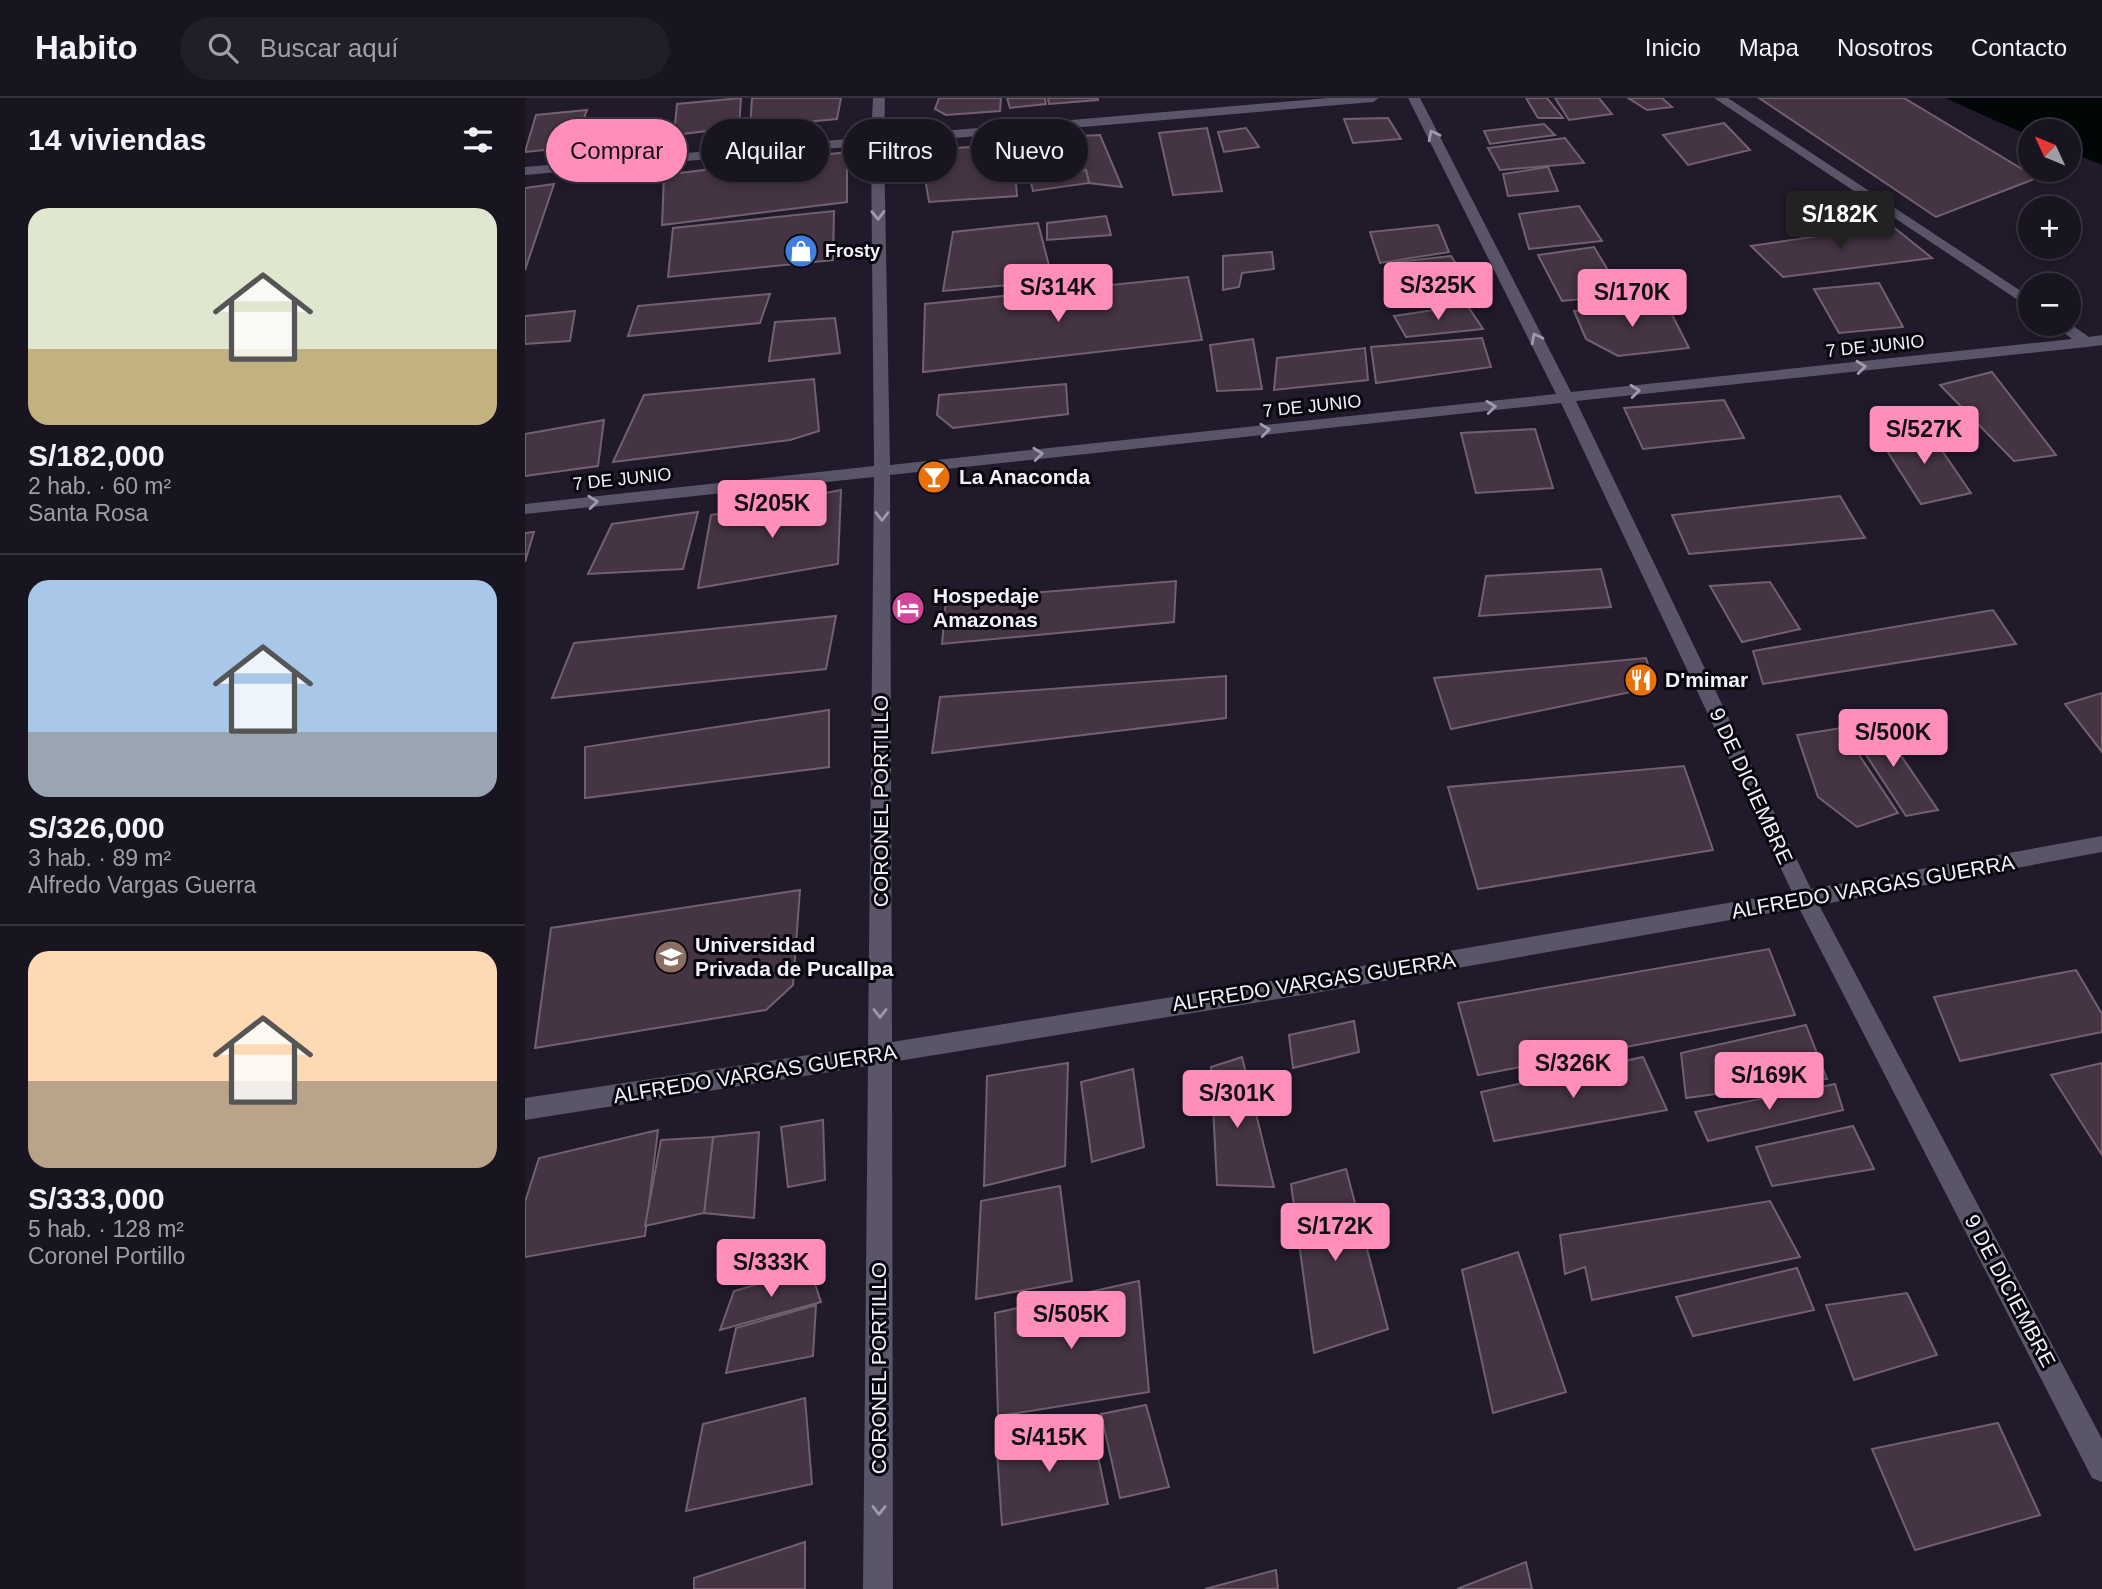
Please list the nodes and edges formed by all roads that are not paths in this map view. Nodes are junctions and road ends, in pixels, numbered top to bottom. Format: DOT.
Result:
graph roads {
  1 [pos="879,98"];
  2 [pos="1373,98"];
  3 [pos="1414,98"];
  4 [pos="1720,98"];
  5 [pos="878,119"];
  6 [pos="957,135"];
  7 [pos="843,145"];
  8 [pos="525,171"];
  9 [pos="878,182"];
  10 [pos="2018,296"];
  11 [pos="2094,341"];
  12 [pos="1567,399"];
  13 [pos="882,470"];
  14 [pos="525,509"];
  15 [pos="2102,844"];
  16 [pos="1806,900"];
  17 [pos="879,1055"];
  18 [pos="525,1110"];
  19 [pos="2102,1468"];
  20 [pos="878,1589"];
  1 -- 5 [label="street, CORONEL PORTILLO"];
  2 -- 6 [label="street"];
  12 -- 3 [label="street, 9 DE DICIEMBRE, one-way"];
  4 -- 10 [label="street"];
  7 -- 8 [label="street"];
  9 -- 13 [label="street, CORONEL PORTILLO, one-way"];
  12 -- 11 [label="street, 7 DE JUNIO, one-way"];
  13 -- 12 [label="street, 7 DE JUNIO, one-way"];
  12 -- 16 [label="street, 9 DE DICIEMBRE"];
  14 -- 13 [label="street, 7 DE JUNIO, one-way"];
  13 -- 17 [label="street, CORONEL PORTILLO, one-way"];
  15 -- 16 [label="street, ALFREDO VARGAS GUERRA"];
  16 -- 17 [label="street, ALFREDO VARGAS GUERRA"];
  16 -- 19 [label="street, 9 DE DICIEMBRE"];
  17 -- 18 [label="street, ALFREDO VARGAS GUERRA"];
  17 -- 20 [label="street, CORONEL PORTILLO, one-way"];
}
